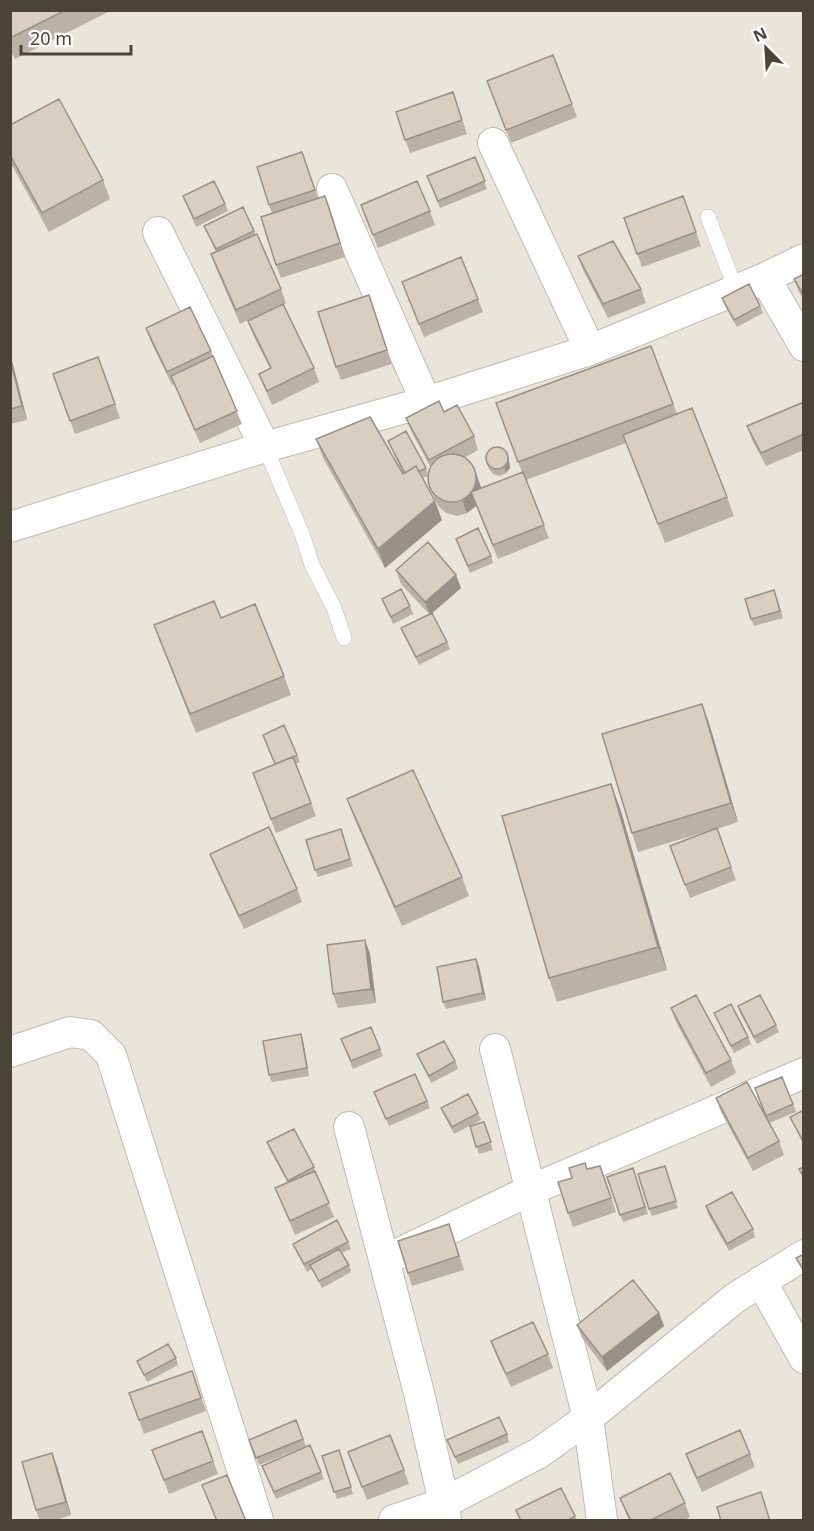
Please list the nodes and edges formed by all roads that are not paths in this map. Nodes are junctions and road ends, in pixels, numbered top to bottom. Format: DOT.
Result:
graph roads {
  1 [pos="493,143"];
  2 [pos="332,189"];
  3 [pos="708,217"];
  4 [pos="158,232"];
  5 [pos="804,259"];
  6 [pos="765,278"];
  7 [pos="736,290"];
  8 [pos="804,346"];
  9 [pos="590,350"];
  10 [pos="426,402"];
  11 [pos="265,447"];
  12 [pos="10,527"];
  13 [pos="344,638"];
  14 [pos="495,1048"];
  15 [pos="10,1052"];
  16 [pos="804,1073"];
  17 [pos="350,1127"];
  18 [pos="531,1190"];
  19 [pos="804,1255"];
  20 [pos="385,1260"];
  21 [pos="761,1281"];
  22 [pos="804,1358"];
  23 [pos="588,1418"];
  24 [pos="445,1512"];
  25 [pos="258,1521"];
  26 [pos="394,1521"];
  27 [pos="602,1521"];
  1 -- 9 [label="street"];
  2 -- 10 [label="street"];
  3 -- 7 [label="lane"];
  4 -- 11 [label="street"];
  5 -- 6 [label="street"];
  6 -- 7 [label="street"];
  6 -- 8 [label="street"];
  7 -- 9 [label="street"];
  9 -- 10 [label="street"];
  10 -- 11 [label="street"];
  11 -- 12 [label="street"];
  11 -- 13 [label="lane"];
  14 -- 18 [label="street"];
  15 -- 25 [label="street"];
  16 -- 18 [label="street"];
  17 -- 20 [label="street"];
  18 -- 20 [label="street"];
  18 -- 23 [label="street"];
  19 -- 21 [label="street"];
  20 -- 24 [label="street"];
  21 -- 22 [label="street"];
  21 -- 23 [label="street"];
  23 -- 24 [label="street"];
  23 -- 27 [label="street"];
  24 -- 26 [label="street"];
}
